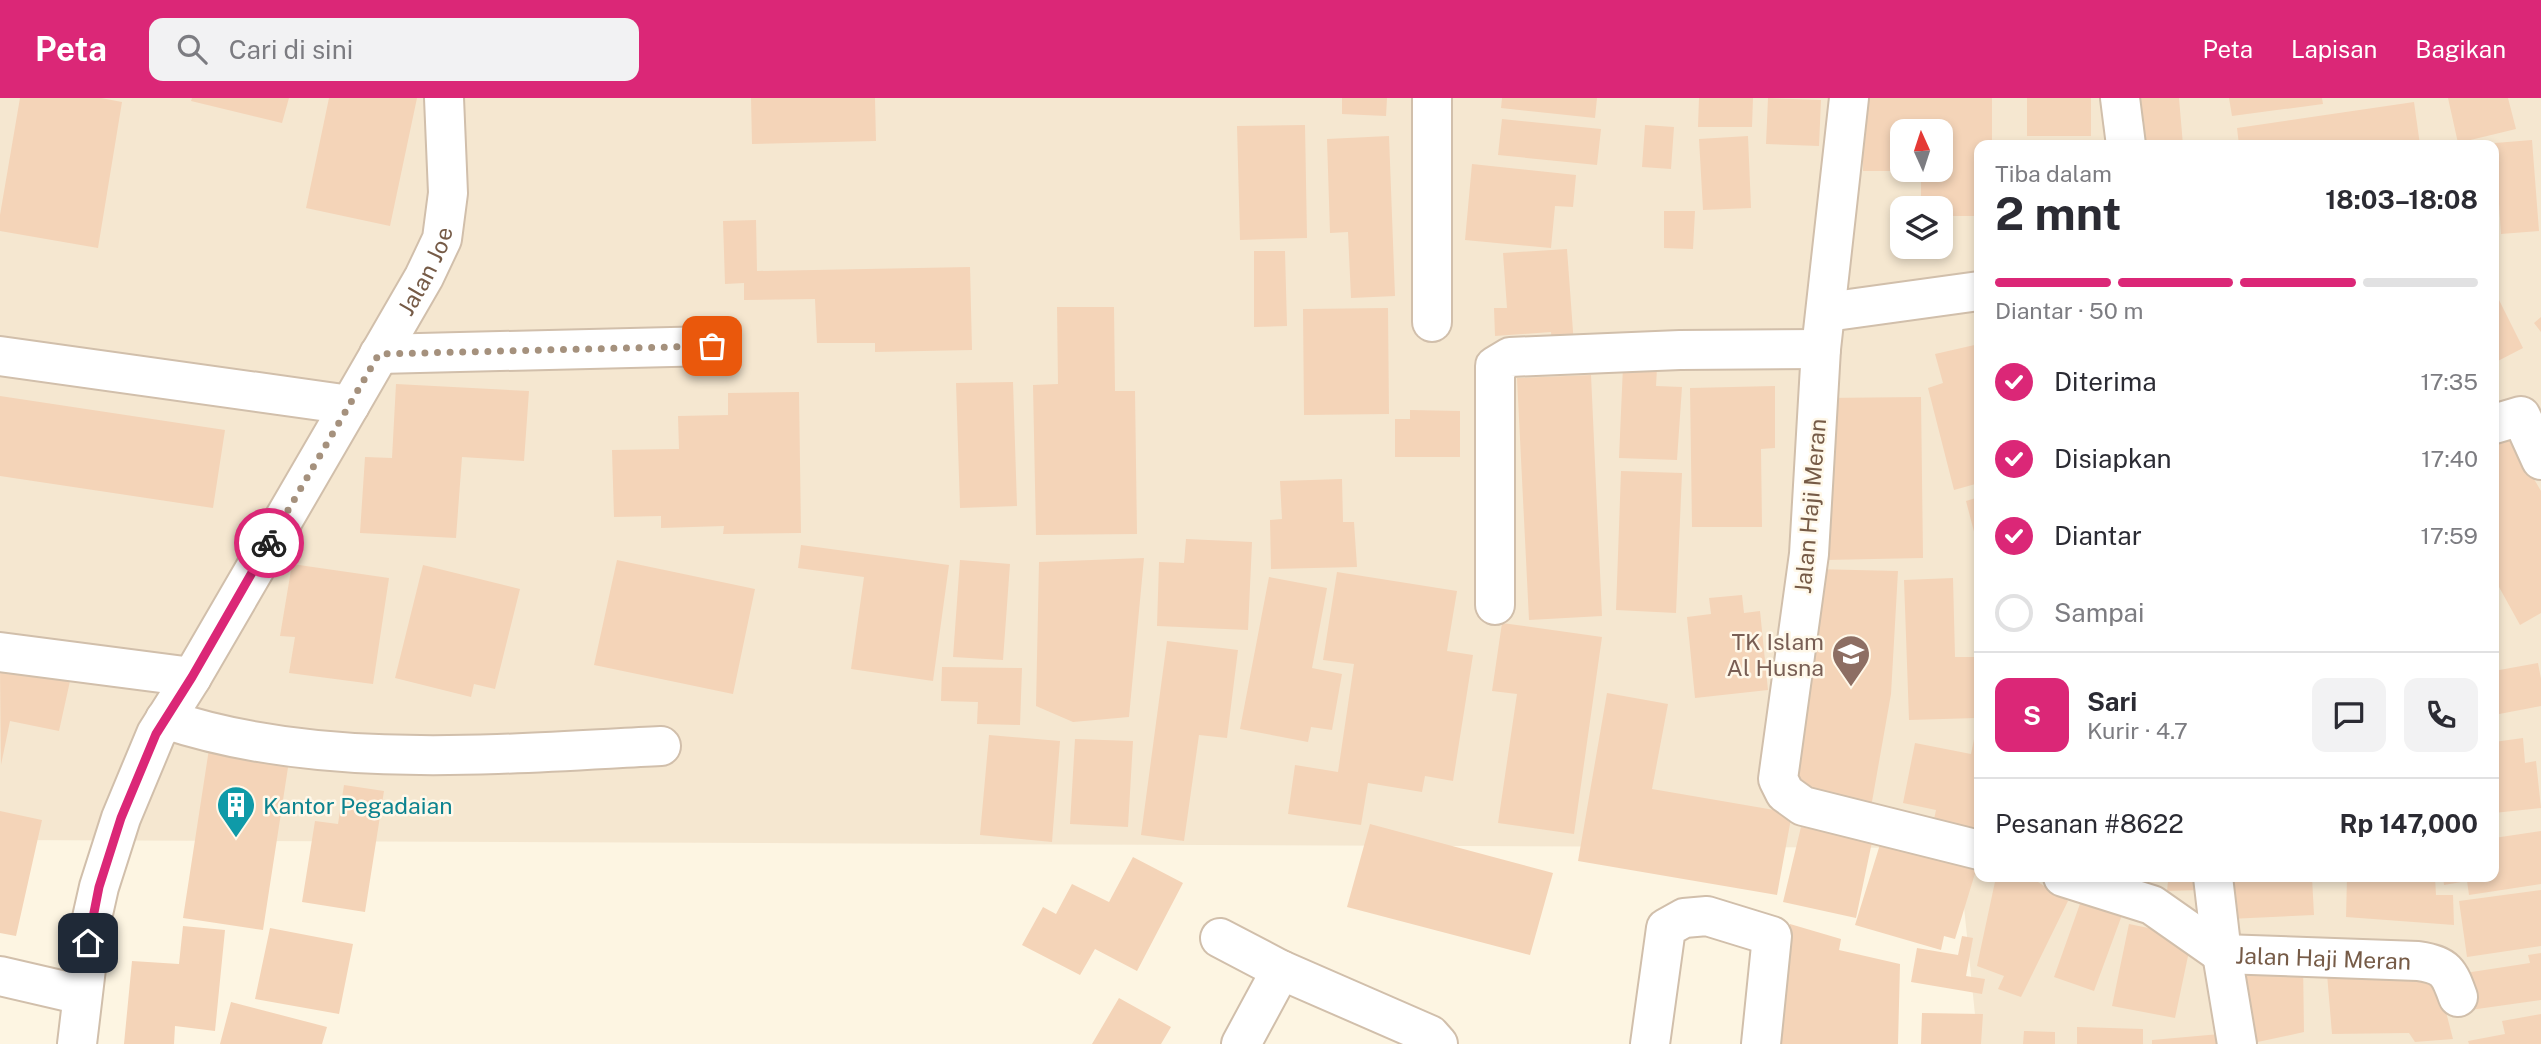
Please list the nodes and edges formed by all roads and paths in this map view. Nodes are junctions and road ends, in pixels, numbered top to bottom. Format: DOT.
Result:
graph roads {
  1 [pos="444,98"];
  2 [pos="1432,98"];
  3 [pos="1849,98"];
  4 [pos="2120,98"];
  5 [pos="2125,140"];
  6 [pos="1974,292"];
  7 [pos="1826,312"];
  8 [pos="1432,322"];
  9 [pos="712,346"];
  10 [pos="1821,349"];
  11 [pos="379,354"];
  12 [pos="0,356"];
  13 [pos="350,405"];
  14 [pos="2499,423"];
  15 [pos="2541,460"];
  16 [pos="1495,605"];
  17 [pos="0,652"];
  18 [pos="192,677"];
  19 [pos="165,719"];
  20 [pos="661,746"];
  21 [pos="1974,849"];
  22 [pos="2079,882"];
  23 [pos="2214,882"];
  24 [pos="1220,938"];
  25 [pos="2222,954"];
  26 [pos="1281,970"];
  27 [pos="0,976"];
  28 [pos="82,995"];
  29 [pos="2458,997"];
  30 [pos="77,1044"];
  31 [pos="1241,1044"];
  32 [pos="1438,1044"];
  33 [pos="1650,1044"];
  34 [pos="1761,1044"];
  35 [pos="2237,1044"];
  1 -- 11 [label="street, Jalan Joe"];
  2 -- 8 [label="street"];
  3 -- 7 [label="street, Jalan Haji Meran"];
  4 -- 5 [label="street"];
  6 -- 7 [label="street"];
  7 -- 10 [label="street, Jalan Haji Meran"];
  9 -- 11 [label="street"];
  10 -- 16 [label="street"];
  10 -- 21 [label="street, Jalan Haji Meran"];
  11 -- 13 [label="street, Jalan Joe"];
  12 -- 13 [label="street"];
  13 -- 18 [label="street, Jalan Joe"];
  14 -- 15 [label="street"];
  17 -- 18 [label="street"];
  18 -- 19 [label="street, Jalan Joe"];
  19 -- 20 [label="street"];
  19 -- 28 [label="street, Jalan Joe"];
  22 -- 25 [label="street, Jalan Haji Meran"];
  23 -- 25 [label="street"];
  24 -- 26 [label="street"];
  25 -- 29 [label="street, Jalan Haji Meran"];
  25 -- 35 [label="street"];
  26 -- 31 [label="street"];
  26 -- 32 [label="street"];
  27 -- 28 [label="street"];
  28 -- 30 [label="street, Jalan Joe"];
  33 -- 34 [label="street"];
}
